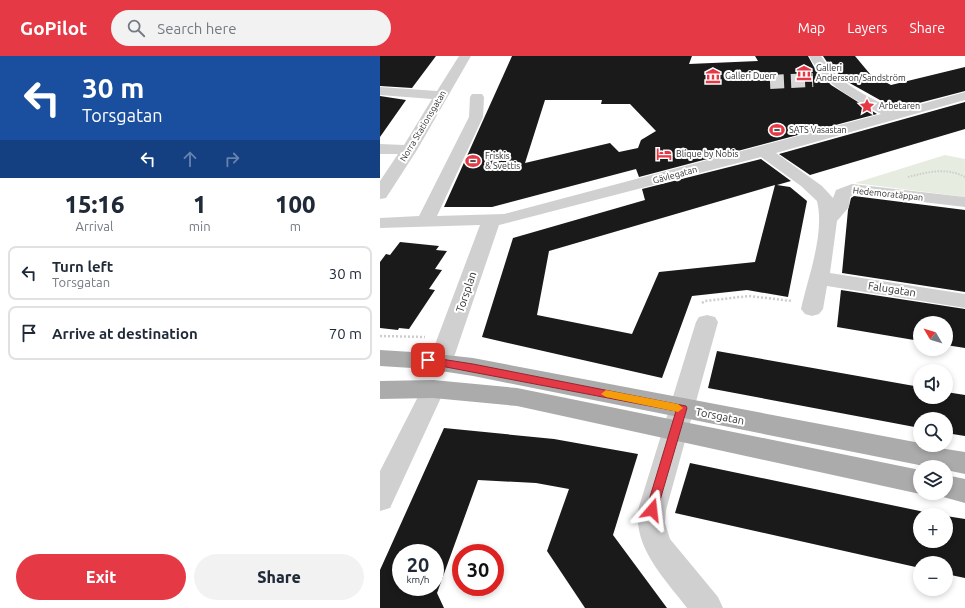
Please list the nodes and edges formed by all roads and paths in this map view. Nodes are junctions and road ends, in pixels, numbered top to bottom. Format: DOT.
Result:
graph roads {
  1 [pos="465,56"];
  2 [pos="815,56"];
  3 [pos="832,79"];
  4 [pos="813,80"];
  5 [pos="380,90"];
  6 [pos="442,96"];
  7 [pos="965,96"];
  8 [pos="477,98"];
  9 [pos="893,115"];
  10 [pos="380,148"];
  11 [pos="409,150"];
  12 [pos="764,151"];
  13 [pos="380,194"];
  14 [pos="965,202"];
  15 [pos="829,219"];
  16 [pos="491,220"];
  17 [pos="426,221"];
  18 [pos="380,223"];
  19 [pos="818,278"];
  20 [pos="732,298"];
  21 [pos="965,300"];
  22 [pos="792,301"];
  23 [pos="812,309"];
  24 [pos="707,322"];
  25 [pos="380,336"];
  26 [pos="450,338"];
  27 [pos="380,358"];
  28 [pos="440,363"];
  29 [pos="434,389"];
  30 [pos="380,390"];
  31 [pos="678,420"];
  32 [pos="965,463"];
  33 [pos="913,480"];
  34 [pos="953,488"];
  35 [pos="965,491"];
  36 [pos="380,499"];
  37 [pos="707,608"];
  1 -- 6 [label="street, Norra Stationsgatan"];
  2 -- 3 [label="street"];
  3 -- 4 [label="street"];
  3 -- 9 [label="street"];
  5 -- 6 [label="street"];
  6 -- 11 [label="street, Norra Stationsgatan"];
  7 -- 9 [label="street, Gävlegatan"];
  8 -- 17 [label="street"];
  9 -- 12 [label="street, Gävlegatan"];
  10 -- 11 [label="street"];
  11 -- 13 [label="street, Norra Stationsgatan"];
  12 -- 15 [label="street"];
  12 -- 16 [label="street, Gävlegatan"];
  14 -- 15 [label="street, Hedemoratäppan"];
  15 -- 19 [label="street"];
  16 -- 17 [label="street, Gävlegatan"];
  16 -- 26 [label="street, Torsplan"];
  17 -- 18 [label="street, Gävlegatan"];
  19 -- 21 [label="street, Falugatan"];
  19 -- 23 [label="street"];
  20 -- 22 [label="path"];
  24 -- 31 [label="street"];
  25 -- 26 [label="path"];
  26 -- 28 [label="street, Torsplan"];
  27 -- 28 [label="main road, Torsgatan"];
  28 -- 31 [label="main road, Torsgatan"];
  29 -- 30 [label="main road, Torsgatan"];
  29 -- 31 [label="main road, Torsgatan"];
  29 -- 36 [label="street"];
  31 -- 32 [label="main road, Torsgatan"];
  31 -- 33 [label="main road, Torsgatan"];
  31 -- 37 [label="street"];
  34 -- 35 [label="main road"];
}
